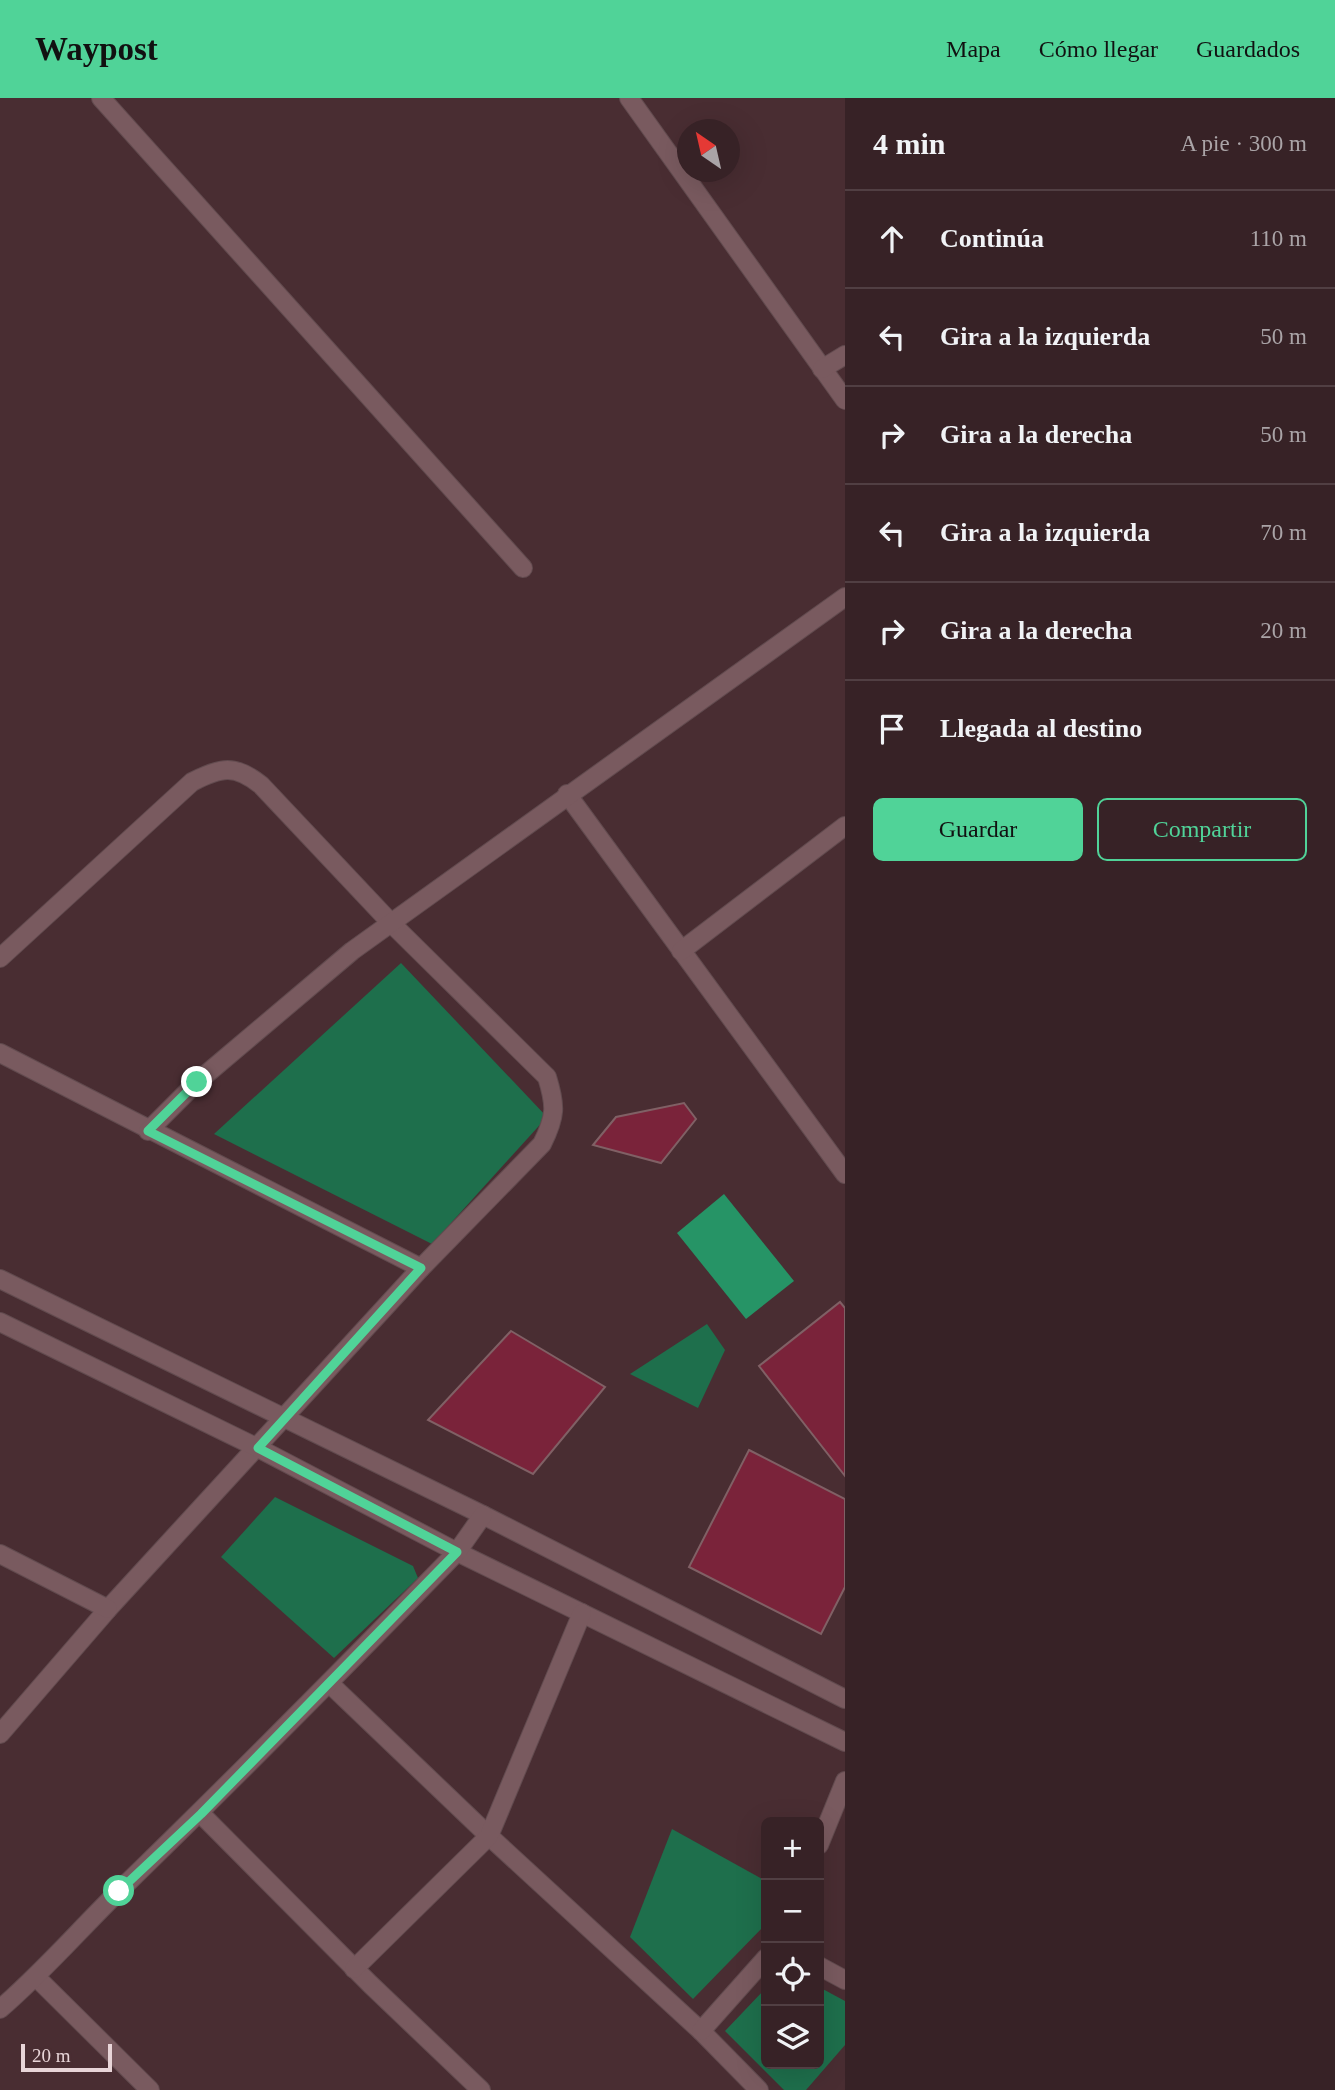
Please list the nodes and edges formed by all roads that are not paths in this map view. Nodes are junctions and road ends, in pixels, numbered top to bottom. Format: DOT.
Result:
graph roads {
  1 [pos="101,98"];
  2 [pos="629,98"];
  3 [pos="845,355"];
  4 [pos="822,369"];
  5 [pos="845,400"];
  6 [pos="523,568"];
  7 [pos="845,597"];
  8 [pos="567,794"];
  9 [pos="842,835"];
  10 [pos="391,923"];
  11 [pos="681,951"];
  12 [pos="0,958"];
  13 [pos="0,1053"];
  14 [pos="148,1131"];
  15 [pos="845,1174"];
  16 [pos="421,1268"];
  17 [pos="0,1279"];
  18 [pos="0,1322"];
  19 [pos="283,1419"];
  20 [pos="258,1448"];
  21 [pos="483,1515"];
  22 [pos="457,1552"];
  23 [pos="0,1554"];
  24 [pos="108,1609"];
  25 [pos="582,1613"];
  26 [pos="329,1683"];
  27 [pos="845,1699"];
  28 [pos="0,1734"];
  29 [pos="845,1742"];
  30 [pos="845,1781"];
  31 [pos="201,1814"];
  32 [pos="824,1833"];
  33 [pos="489,1836"];
  34 [pos="761,1964"];
  35 [pos="354,1969"];
  36 [pos="824,1969"];
  37 [pos="37,1978"];
  38 [pos="845,1980"];
  39 [pos="0,2009"];
  40 [pos="701,2031"];
  41 [pos="150,2090"];
  42 [pos="481,2090"];
  43 [pos="759,2090"];
  1 -- 6 [label="street"];
  2 -- 4 [label="street"];
  3 -- 4 [label="street"];
  4 -- 5 [label="street"];
  7 -- 8 [label="street"];
  8 -- 10 [label="street"];
  8 -- 11 [label="street"];
  9 -- 11 [label="street"];
  10 -- 12 [label="street"];
  10 -- 14 [label="street"];
  10 -- 16 [label="street"];
  11 -- 15 [label="street"];
  13 -- 14 [label="street"];
  14 -- 16 [label="street"];
  16 -- 19 [label="street"];
  17 -- 19 [label="street"];
  18 -- 20 [label="street"];
  19 -- 20 [label="street"];
  19 -- 21 [label="street"];
  20 -- 22 [label="street"];
  20 -- 24 [label="street"];
  21 -- 22 [label="street"];
  21 -- 27 [label="street"];
  22 -- 25 [label="street"];
  22 -- 26 [label="street"];
  23 -- 24 [label="street"];
  24 -- 28 [label="street"];
  25 -- 29 [label="street"];
  25 -- 33 [label="street"];
  26 -- 31 [label="street"];
  26 -- 33 [label="street"];
  30 -- 32 [label="street"];
  31 -- 35 [label="street"];
  31 -- 37 [label="street"];
  33 -- 35 [label="street"];
  33 -- 40 [label="street"];
  34 -- 40 [label="street"];
  35 -- 42 [label="street"];
  36 -- 38 [label="street"];
  37 -- 39 [label="street"];
  37 -- 41 [label="street"];
  40 -- 43 [label="street"];
}
